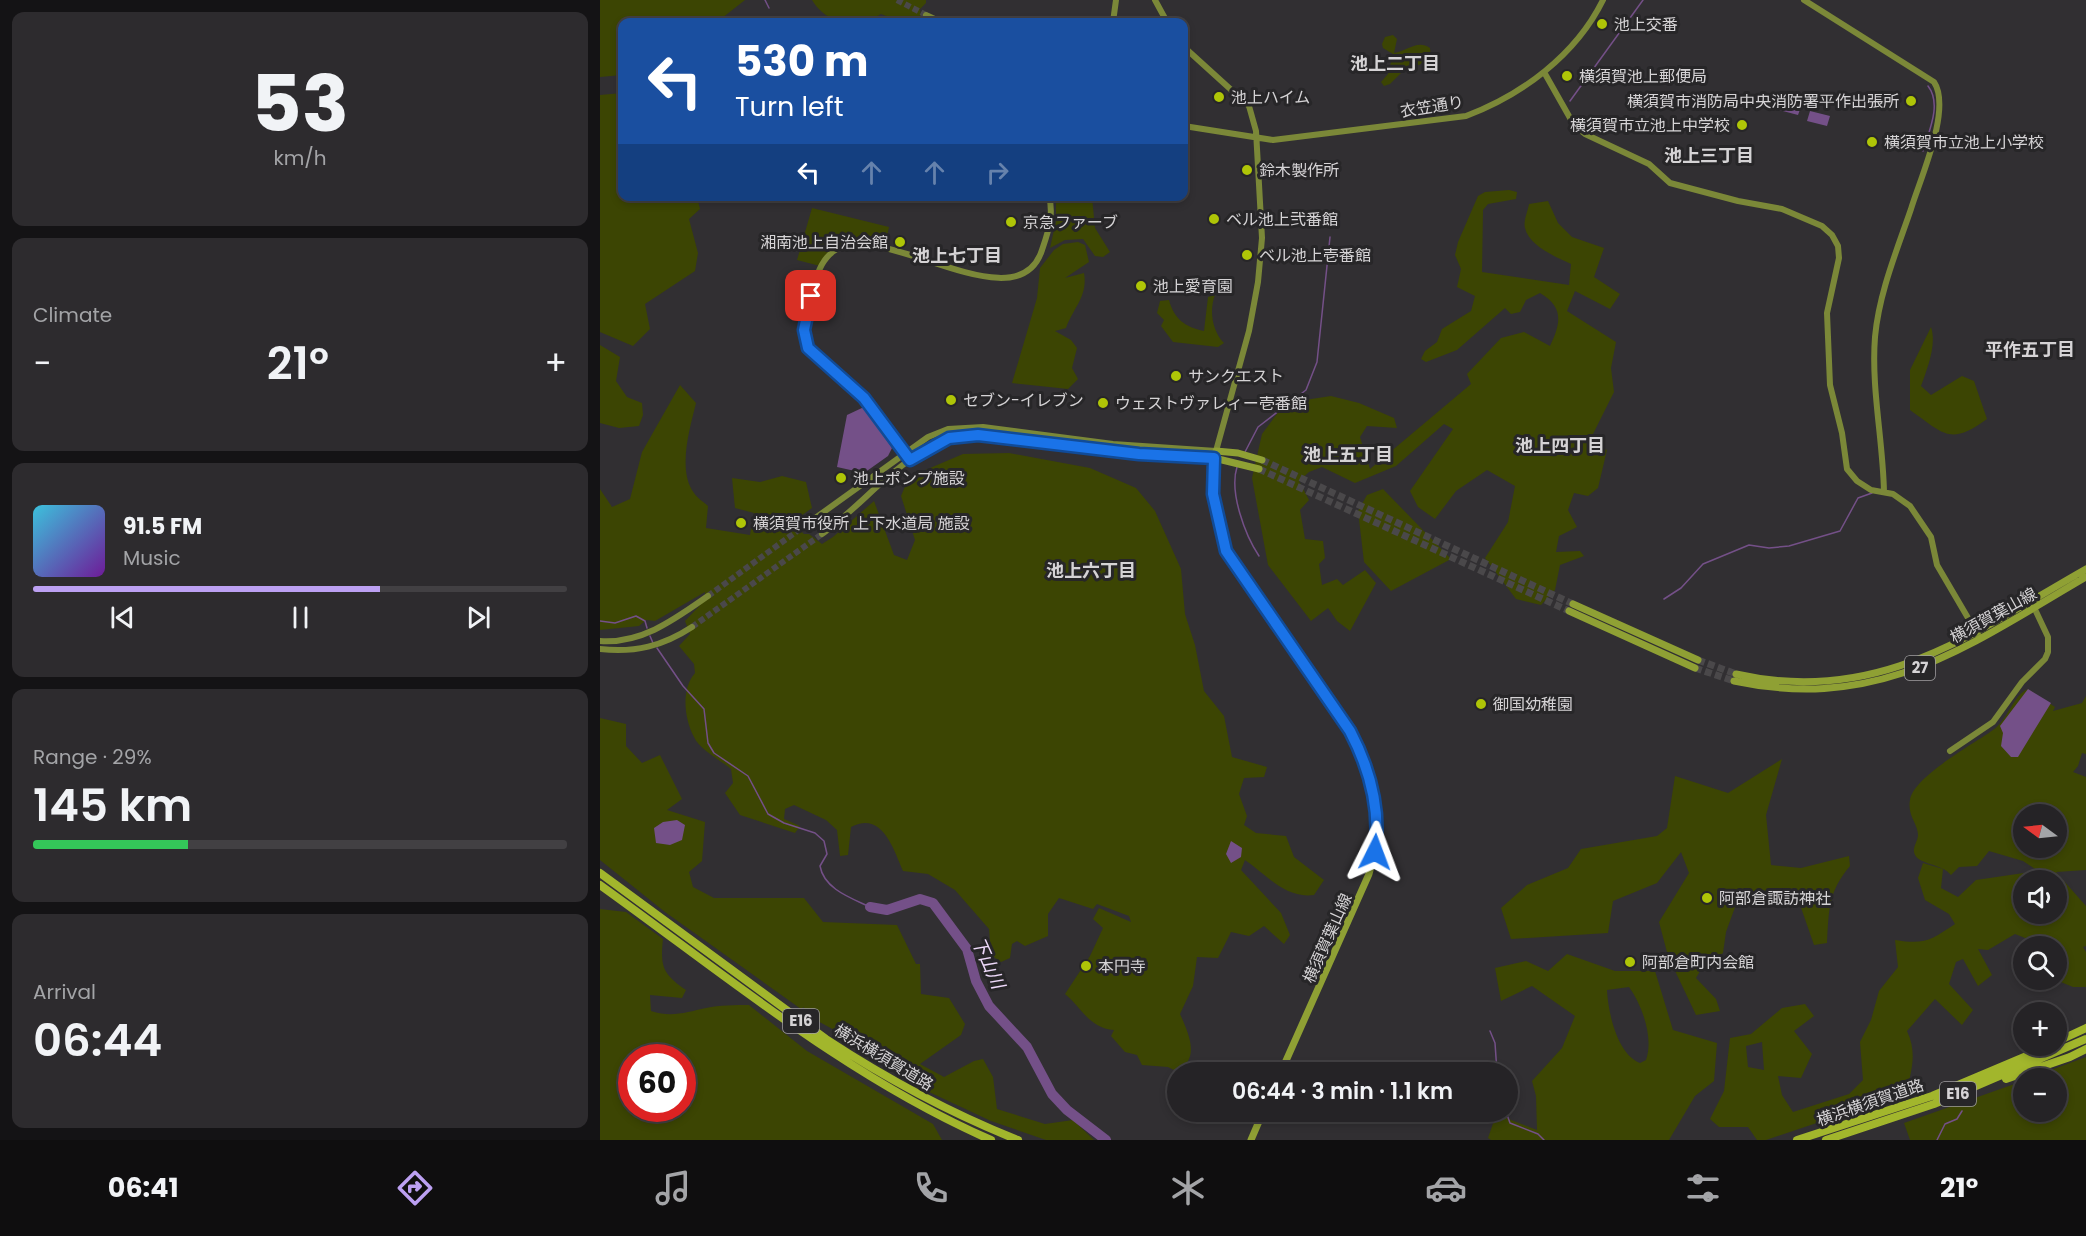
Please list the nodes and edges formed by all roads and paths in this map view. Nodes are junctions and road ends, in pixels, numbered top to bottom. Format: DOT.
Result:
graph roads {
  1 [pos="1116,0"];
  2 [pos="1155,0"];
  3 [pos="1603,0"];
  4 [pos="1804,0"];
  5 [pos="927,15"];
  6 [pos="933,18"];
  7 [pos="1114,18"];
  8 [pos="1165,18"];
  9 [pos="1188,51"];
  10 [pos="1544,72"];
  11 [pos="1188,127"];
  12 [pos="1257,139"];
  13 [pos="1049,201"];
  14 [pos="905,453"];
  15 [pos="1215,455"];
  16 [pos="910,460"];
  17 [pos="1262,460"];
  18 [pos="1259,469"];
  19 [pos="1884,492"];
  20 [pos="800,529"];
  21 [pos="822,534"];
  22 [pos="2086,569"];
  23 [pos="2086,578"];
  24 [pos="708,596"];
  25 [pos="1573,604"];
  26 [pos="2032,604"];
  27 [pos="1569,612"];
  28 [pos="692,627"];
  29 [pos="1978,635"];
  30 [pos="600,641"];
  31 [pos="600,649"];
  32 [pos="1735,677"];
  33 [pos="1950,751"];
  34 [pos="600,873"];
  35 [pos="600,885"];
  36 [pos="2086,1028"];
  37 [pos="2067,1037"];
  38 [pos="2086,1039"];
  39 [pos="2086,1049"];
  40 [pos="2026,1056"];
  41 [pos="1285,1062"];
  42 [pos="1971,1089"];
  43 [pos="1259,1122"];
  44 [pos="992,1140"];
  45 [pos="1018,1140"];
  46 [pos="1251,1140"];
  47 [pos="1797,1140"];
  48 [pos="1826,1140"];
  1 -- 7 [label="street"];
  2 -- 8 [label="street"];
  3 -- 10 [label="street, 衣笠通り"];
  4 -- 19 [label="street"];
  5 -- 6 [label="street"];
  9 -- 12 [label="street"];
  10 -- 12 [label="street, 衣笠通り"];
  10 -- 19 [label="street"];
  11 -- 12 [label="street, 衣笠通り"];
  12 -- 15 [label="street"];
  13 -- 14 [label="street"];
  14 -- 15 [label="street"];
  14 -- 16 [label="street"];
  14 -- 20 [label="street"];
  15 -- 16 [label="street"];
  15 -- 17 [label="main road"];
  15 -- 18 [label="main road"];
  15 -- 41 [label="main road, 横須賀葉山線"];
  16 -- 21 [label="street"];
  19 -- 29 [label="street"];
  22 -- 26 [label="main road, 横須賀葉山線 / 27"];
  23 -- 26 [label="main road, 横須賀葉山線 / 27"];
  24 -- 30 [label="street"];
  25 -- 27 [label="main road"];
  26 -- 29 [label="main road, 横須賀葉山線 / 27"];
  26 -- 33 [label="street"];
  28 -- 31 [label="street"];
  29 -- 32 [label="main road, 横須賀葉山線 / 27"];
  34 -- 45 [label="highway, 横浜横須賀道路 / E16"];
  35 -- 44 [label="highway, 横浜横須賀道路 / E16"];
  36 -- 37 [label="highway"];
  38 -- 42 [label="highway, 横浜横須賀道路 / E16"];
  39 -- 42 [label="highway"];
  40 -- 47 [label="highway, 横浜横須賀道路 / E16"];
  42 -- 48 [label="highway, 横浜横須賀道路 / E16"];
  43 -- 46 [label="main road"];
}
